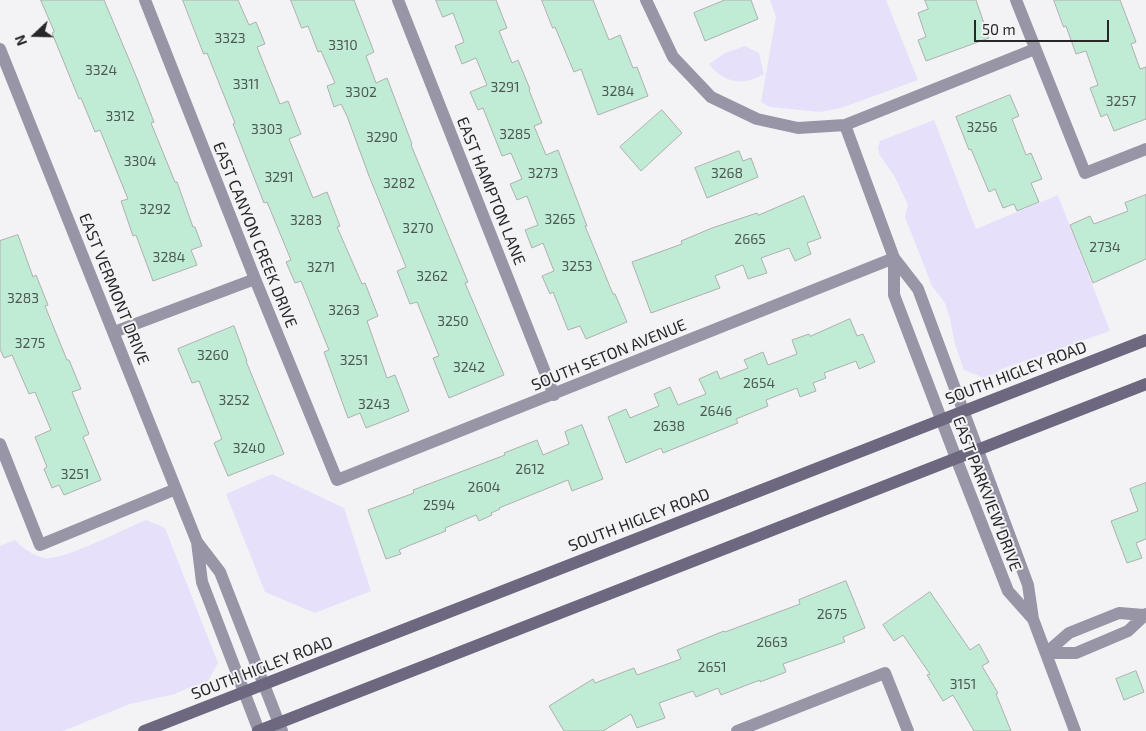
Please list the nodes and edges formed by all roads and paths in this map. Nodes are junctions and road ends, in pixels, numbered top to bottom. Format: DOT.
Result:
graph roads {
  1 [pos="145,0"];
  2 [pos="398,0"];
  3 [pos="646,0"];
  4 [pos="1016,0"];
  5 [pos="0,49"];
  6 [pos="1035,49"];
  7 [pos="845,125"];
  8 [pos="1146,149"];
  9 [pos="894,258"];
  10 [pos="255,279"];
  11 [pos="114,332"];
  12 [pos="1146,340"];
  13 [pos="1146,384"];
  14 [pos="554,395"];
  15 [pos="963,411"];
  16 [pos="941,419"];
  17 [pos="0,444"];
  18 [pos="978,450"];
  19 [pos="956,458"];
  20 [pos="337,480"];
  21 [pos="176,489"];
  22 [pos="198,542"];
  23 [pos="1145,615"];
  24 [pos="1032,619"];
  25 [pos="1046,653"];
  26 [pos="265,684"];
  27 [pos="245,692"];
  28 [pos="280,727"];
  29 [pos="144,731"];
  30 [pos="259,731"];
  31 [pos="737,731"];
  32 [pos="908,731"];
  33 [pos="1076,731"];
  1 -- 10 [label="street, EAST CANYON CREEK DRIVE"];
  2 -- 14 [label="street, EAST HAMPTON LANE"];
  3 -- 7 [label="street"];
  4 -- 6 [label="street"];
  5 -- 11 [label="street, EAST VERMONT DRIVE"];
  6 -- 7 [label="street"];
  6 -- 8 [label="street"];
  7 -- 9 [label="street, EAST PARKVIEW DRIVE"];
  9 -- 14 [label="street, SOUTH SETON AVENUE"];
  9 -- 15 [label="street, EAST PARKVIEW DRIVE"];
  9 -- 16 [label="street, EAST PARKVIEW DRIVE"];
  10 -- 11 [label="street"];
  10 -- 20 [label="street, EAST CANYON CREEK DRIVE"];
  11 -- 21 [label="street, EAST VERMONT DRIVE"];
  12 -- 15 [label="main road, SOUTH HIGLEY ROAD"];
  13 -- 18 [label="main road"];
  14 -- 20 [label="street, SOUTH SETON AVENUE"];
  15 -- 16 [label="main road, SOUTH HIGLEY ROAD"];
  15 -- 18 [label="street, EAST PARKVIEW DRIVE"];
  16 -- 19 [label="street, EAST PARKVIEW DRIVE"];
  16 -- 26 [label="main road, SOUTH HIGLEY ROAD"];
  17 -- 21 [label="street"];
  18 -- 19 [label="main road"];
  18 -- 24 [label="street, EAST PARKVIEW DRIVE"];
  19 -- 24 [label="street, EAST PARKVIEW DRIVE"];
  19 -- 28 [label="main road"];
  21 -- 22 [label="street, EAST VERMONT DRIVE"];
  22 -- 26 [label="street, EAST VERMONT DRIVE"];
  22 -- 27 [label="street, EAST VERMONT DRIVE"];
  23 -- 25 [label="street"];
  23 -- 25 [label="street"];
  24 -- 25 [label="street, EAST PARKVIEW DRIVE"];
  25 -- 33 [label="street, EAST PARKVIEW DRIVE"];
  26 -- 27 [label="main road, SOUTH HIGLEY ROAD"];
  26 -- 28 [label="street, EAST VERMONT DRIVE"];
  27 -- 29 [label="main road, SOUTH HIGLEY ROAD"];
  27 -- 30 [label="street, EAST VERMONT DRIVE"];
  28 -- 30 [label="main road"];
  31 -- 32 [label="street"];
}
